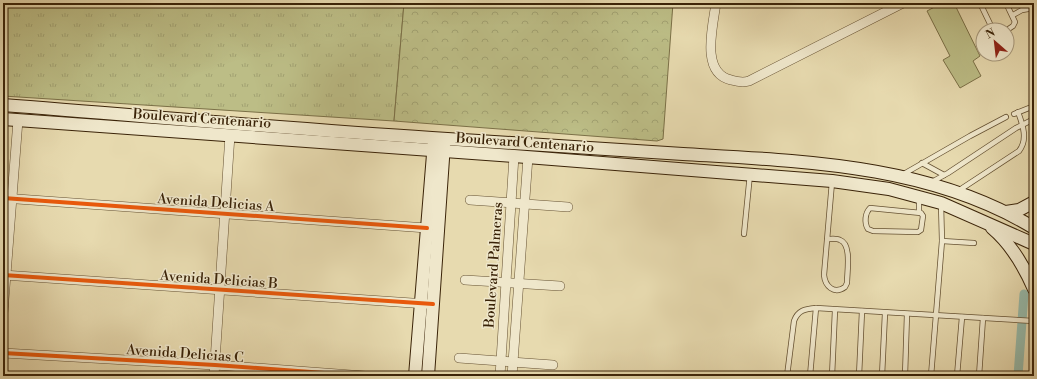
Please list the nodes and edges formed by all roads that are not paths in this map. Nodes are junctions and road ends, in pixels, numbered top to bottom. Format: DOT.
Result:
graph roads {
  1 [pos="716,3"];
  2 [pos="903,3"];
  3 [pos="980,3"];
  4 [pos="1006,3"];
  5 [pos="1024,3"];
  6 [pos="1034,8"];
  7 [pos="1022,10"];
  8 [pos="1013,15"];
  9 [pos="989,22"];
  10 [pos="1015,22"];
  11 [pos="3,105"];
  12 [pos="1034,106"];
  13 [pos="1006,117"];
  14 [pos="3,119"];
  15 [pos="1034,119"];
  16 [pos="18,120"];
  17 [pos="1023,124"];
  18 [pos="230,135"];
  19 [pos="439,145"];
  20 [pos="514,156"];
  21 [pos="528,157"];
  22 [pos="749,158"];
  23 [pos="922,163"];
  24 [pos="747,174"];
  25 [pos="944,175"];
  26 [pos="899,176"];
  27 [pos="832,180"];
  28 [pos="929,184"];
  29 [pos="957,192"];
  30 [pos="918,196"];
  31 [pos="8,198"];
  32 [pos="470,200"];
  33 [pos="1034,202"];
  34 [pos="941,203"];
  35 [pos="511,204"];
  36 [pos="524,204"];
  37 [pos="568,207"];
  38 [pos="919,212"];
  39 [pos="1006,212"];
  40 [pos="224,214"];
  41 [pos="983,221"];
  42 [pos="427,228"];
  43 [pos="1034,228"];
  44 [pos="744,234"];
  45 [pos="827,239"];
  46 [pos="942,241"];
  47 [pos="974,243"];
  48 [pos="1034,244"];
  49 [pos="4,275"];
  50 [pos="465,280"];
  51 [pos="506,283"];
  52 [pos="519,283"];
  53 [pos="560,286"];
  54 [pos="1034,289"];
  55 [pos="220,290"];
  56 [pos="427,304"];
  57 [pos="816,308"];
  58 [pos="835,310"];
  59 [pos="862,312"];
  60 [pos="3,313"];
  61 [pos="885,313"];
  62 [pos="907,314"];
  63 [pos="936,316"];
  64 [pos="962,317"];
  65 [pos="983,318"];
  66 [pos="1033,321"];
  67 [pos="3,353"];
  68 [pos="459,358"];
  69 [pos="501,361"];
  70 [pos="513,362"];
  71 [pos="214,365"];
  72 [pos="553,365"];
  73 [pos="214,376"];
  74 [pos="365,376"];
  75 [pos="416,376"];
  76 [pos="428,376"];
  77 [pos="500,376"];
  78 [pos="512,376"];
  79 [pos="787,376"];
  80 [pos="810,376"];
  81 [pos="832,376"];
  82 [pos="859,376"];
  83 [pos="882,376"];
  84 [pos="905,376"];
  85 [pos="932,376"];
  86 [pos="957,376"];
  87 [pos="979,376"];
  1 -- 2 [label="street"];
  3 -- 9 [label="lane"];
  4 -- 8 [label="lane"];
  5 -- 7 [label="lane"];
  6 -- 7 [label="lane"];
  7 -- 8 [label="lane"];
  8 -- 10 [label="lane"];
  11 -- 19 [label="main road, Boulevard Centenario"];
  12 -- 17 [label="lane"];
  13 -- 23 [label="lane"];
  14 -- 16 [label="main road, Boulevard Centenario"];
  15 -- 17 [label="lane"];
  16 -- 18 [label="main road, Boulevard Centenario"];
  16 -- 31 [label="street"];
  17 -- 25 [label="lane"];
  17 -- 29 [label="lane"];
  18 -- 19 [label="main road, Boulevard Centenario"];
  18 -- 40 [label="street"];
  19 -- 20 [label="main road, Boulevard Centenario"];
  19 -- 22 [label="main road, Boulevard Centenario"];
  19 -- 42 [label="main road"];
  19 -- 56 [label="main road"];
  20 -- 21 [label="main road, Boulevard Centenario"];
  20 -- 35 [label="street, Boulevard Palmeras"];
  21 -- 24 [label="main road, Boulevard Centenario"];
  21 -- 36 [label="street, Boulevard Palmeras"];
  22 -- 24 [label="main road"];
  22 -- 26 [label="main road, Boulevard Centenario"];
  23 -- 25 [label="lane"];
  23 -- 26 [label="lane"];
  24 -- 27 [label="main road, Boulevard Centenario"];
  24 -- 44 [label="lane"];
  25 -- 28 [label="lane"];
  26 -- 28 [label="main road, Boulevard Centenario"];
  27 -- 30 [label="main road, Boulevard Centenario"];
  27 -- 45 [label="lane"];
  28 -- 29 [label="main road, Boulevard Centenario"];
  29 -- 39 [label="main road, Boulevard Centenario"];
  30 -- 34 [label="main road, Boulevard Centenario"];
  30 -- 38 [label="lane"];
  31 -- 40 [label="street, Avenida Delicias A"];
  31 -- 49 [label="street"];
  32 -- 35 [label="street"];
  33 -- 39 [label="main road"];
  34 -- 41 [label="main road, Boulevard Centenario"];
  34 -- 46 [label="lane"];
  35 -- 36 [label="street"];
  35 -- 51 [label="street, Boulevard Palmeras"];
  36 -- 37 [label="street"];
  36 -- 52 [label="street, Boulevard Palmeras"];
  38 -- 38 [label="lane"];
  39 -- 43 [label="main road, Boulevard Centenario"];
  40 -- 42 [label="street, Avenida Delicias A"];
  40 -- 55 [label="street"];
  41 -- 48 [label="main road, Boulevard Centenario"];
  41 -- 54 [label="main road"];
  42 -- 56 [label="main road"];
  45 -- 45 [label="lane"];
  46 -- 47 [label="lane"];
  46 -- 63 [label="lane"];
  49 -- 55 [label="street, Avenida Delicias B"];
  49 -- 60 [label="street"];
  50 -- 51 [label="street"];
  51 -- 52 [label="street"];
  51 -- 69 [label="street, Boulevard Palmeras"];
  52 -- 53 [label="street"];
  52 -- 70 [label="street, Boulevard Palmeras"];
  55 -- 56 [label="street, Avenida Delicias B"];
  55 -- 71 [label="street"];
  56 -- 75 [label="main road"];
  56 -- 76 [label="main road"];
  57 -- 58 [label="lane"];
  57 -- 79 [label="lane"];
  57 -- 80 [label="lane"];
  58 -- 59 [label="lane"];
  58 -- 81 [label="lane"];
  59 -- 61 [label="lane"];
  59 -- 82 [label="lane"];
  61 -- 62 [label="lane"];
  61 -- 83 [label="lane"];
  62 -- 63 [label="lane"];
  62 -- 84 [label="lane"];
  63 -- 64 [label="lane"];
  63 -- 85 [label="lane"];
  64 -- 65 [label="lane"];
  64 -- 86 [label="lane"];
  65 -- 66 [label="lane"];
  65 -- 87 [label="lane"];
  67 -- 71 [label="street, Avenida Delicias C"];
  68 -- 69 [label="street"];
  69 -- 70 [label="street"];
  69 -- 77 [label="street, Boulevard Palmeras"];
  70 -- 72 [label="street"];
  70 -- 78 [label="street, Boulevard Palmeras"];
  71 -- 73 [label="street"];
  71 -- 74 [label="street, Avenida Delicias C"];
}
